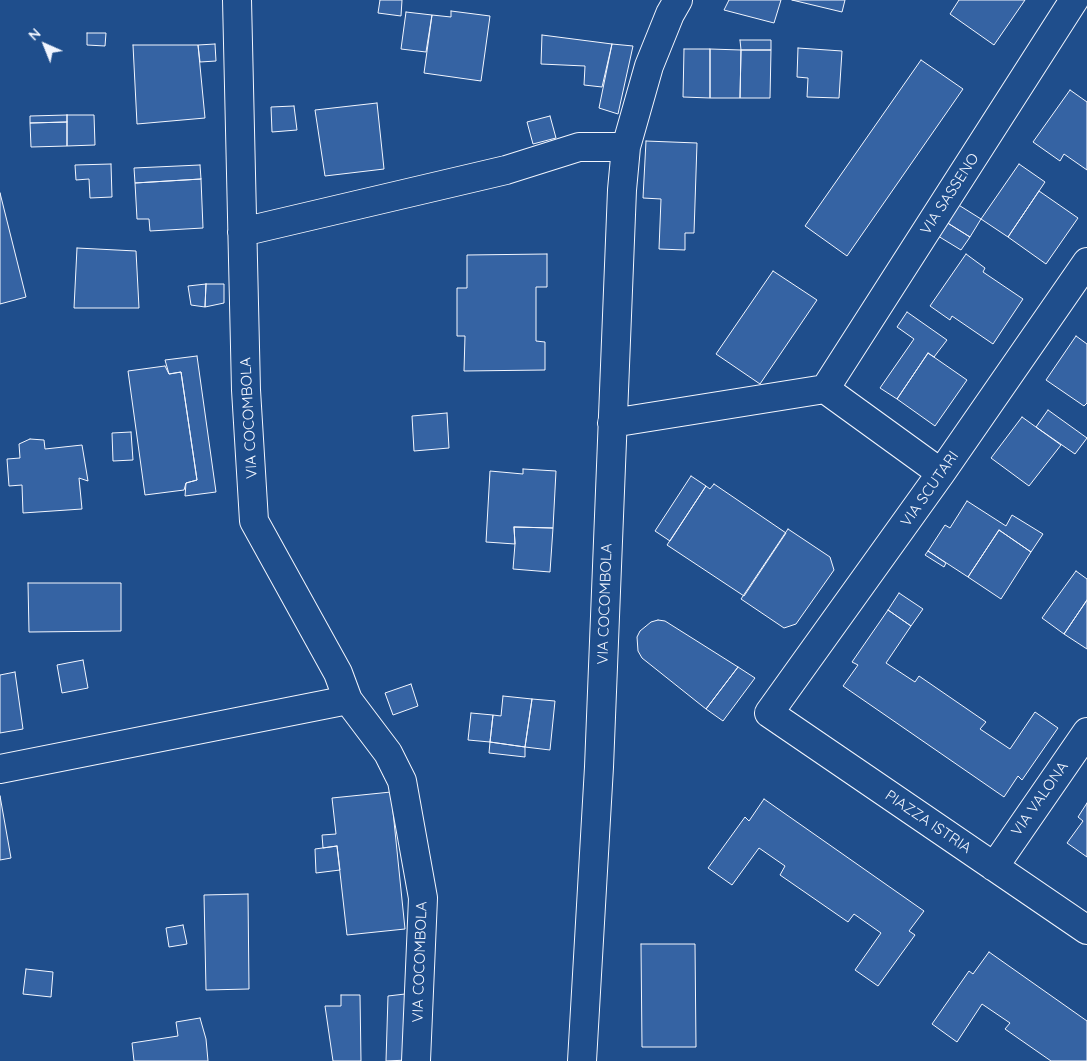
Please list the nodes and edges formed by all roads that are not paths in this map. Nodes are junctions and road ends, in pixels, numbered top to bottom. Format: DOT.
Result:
graph roads {
  1 [pos="237,0"];
  2 [pos="678,0"];
  3 [pos="1074,0"];
  4 [pos="626,147"];
  5 [pos="242,232"];
  6 [pos="1087,262"];
  7 [pos="825,389"];
  8 [pos="612,423"];
  9 [pos="942,473"];
  10 [pos="348,700"];
  11 [pos="769,713"];
  12 [pos="1087,732"];
  13 [pos="0,769"];
  14 [pos="994,867"];
  15 [pos="1087,930"];
  16 [pos="416,1061"];
  17 [pos="582,1061"];
  1 -- 5 [label="street, VIA COCOMBOLA"];
  2 -- 4 [label="street, VIA COCOMBOLA"];
  3 -- 7 [label="street, VIA SASSENO"];
  4 -- 5 [label="street"];
  4 -- 8 [label="street, VIA COCOMBOLA"];
  5 -- 10 [label="street, VIA COCOMBOLA"];
  6 -- 9 [label="street, VIA SCUTARI"];
  7 -- 8 [label="street"];
  7 -- 9 [label="street"];
  8 -- 17 [label="street, VIA COCOMBOLA"];
  9 -- 11 [label="street, VIA SCUTARI"];
  10 -- 13 [label="street"];
  10 -- 16 [label="street, VIA COCOMBOLA"];
  11 -- 14 [label="street, PIAZZA ISTRIA"];
  12 -- 14 [label="street, VIA VALONA"];
  14 -- 15 [label="street, PIAZZA ISTRIA"];
}
